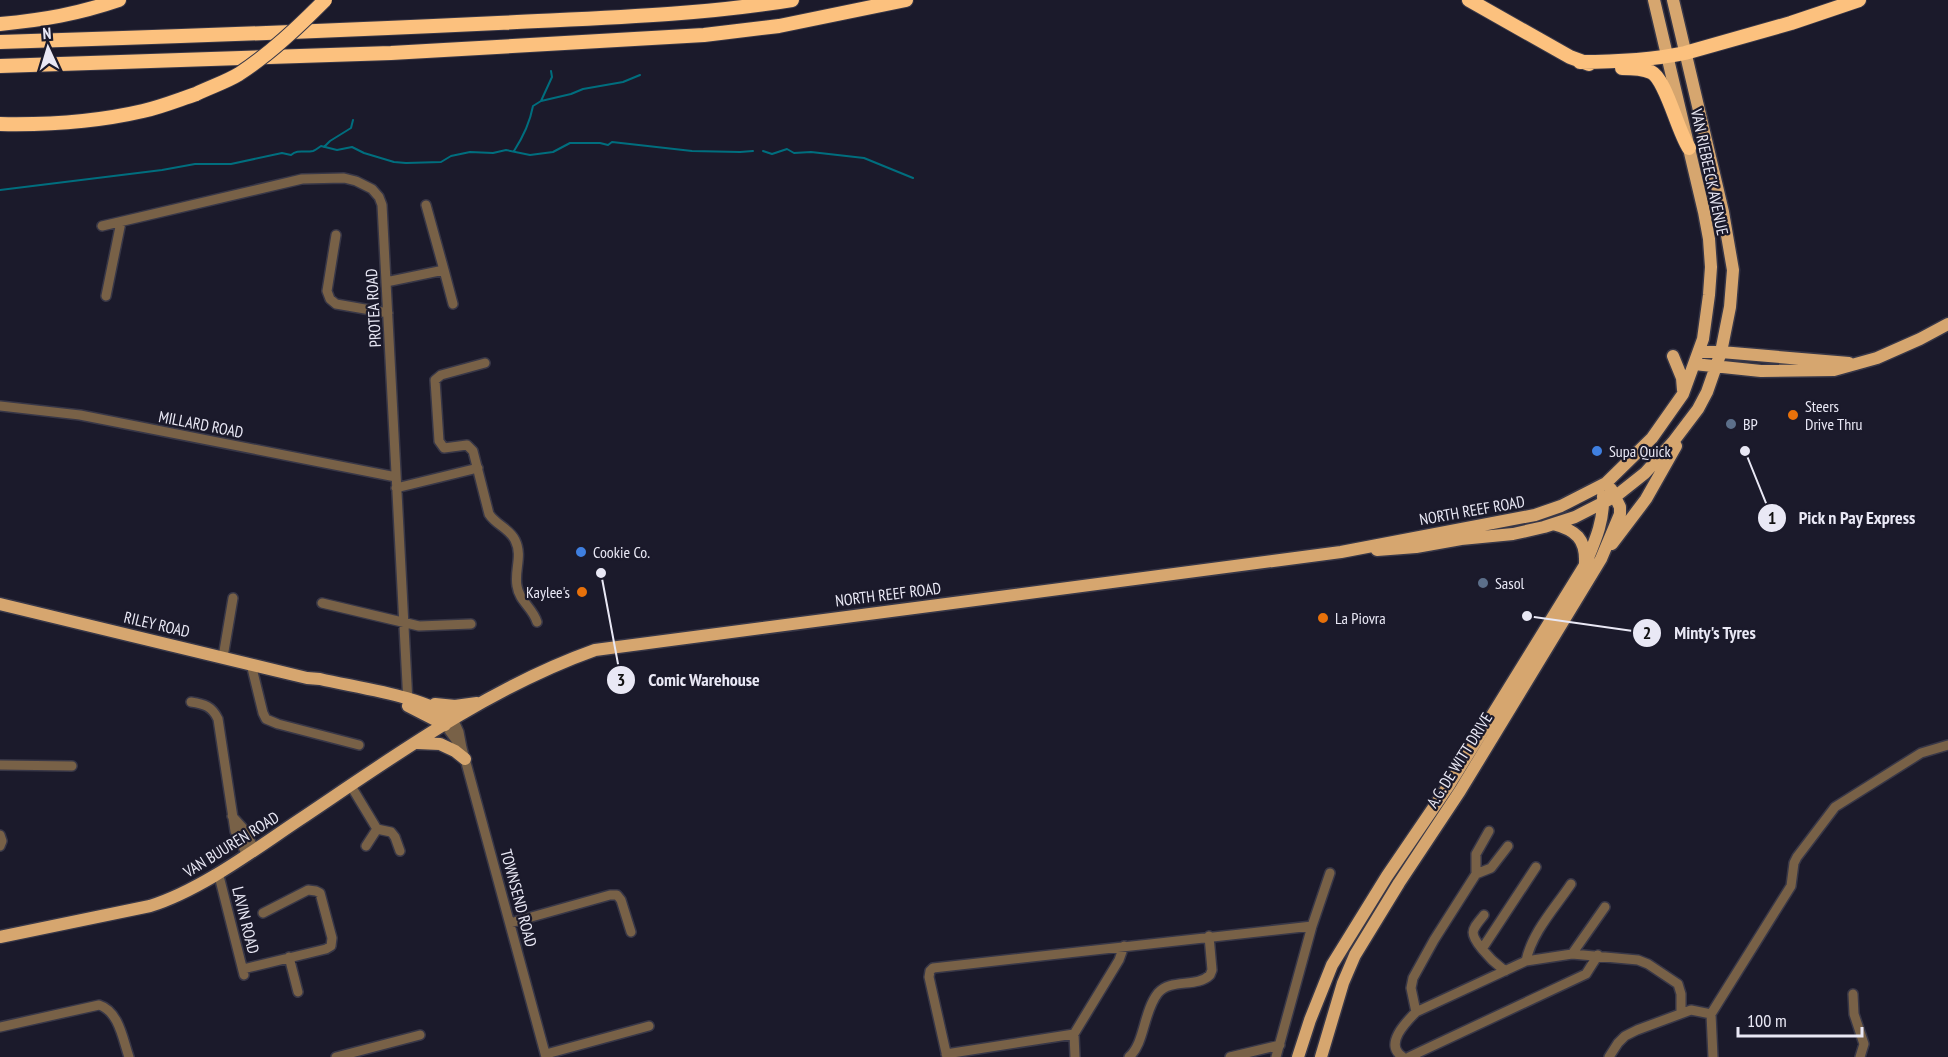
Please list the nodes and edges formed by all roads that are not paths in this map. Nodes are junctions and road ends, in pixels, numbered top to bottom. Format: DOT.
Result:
graph roads {
  1 [pos="118,0"];
  2 [pos="325,0"];
  3 [pos="792,0"];
  4 [pos="906,0"];
  5 [pos="1469,0"];
  6 [pos="1654,0"];
  7 [pos="1672,0"];
  8 [pos="1859,0"];
  9 [pos="0,24"];
  10 [pos="0,42"];
  11 [pos="1686,53"];
  12 [pos="1668,56"];
  13 [pos="1580,62"];
  14 [pos="0,66"];
  15 [pos="0,124"];
  16 [pos="1689,148"];
  17 [pos="426,205"];
  18 [pos="121,222"];
  19 [pos="102,226"];
  20 [pos="336,235"];
  21 [pos="444,270"];
  22 [pos="386,282"];
  23 [pos="106,296"];
  24 [pos="453,304"];
  25 [pos="388,313"];
  26 [pos="1948,324"];
  27 [pos="1721,352"];
  28 [pos="1672,356"];
  29 [pos="1697,358"];
  30 [pos="486,363"];
  31 [pos="1853,364"];
  32 [pos="1717,367"];
  33 [pos="1683,394"];
  34 [pos="0,406"];
  35 [pos="1698,409"];
  36 [pos="1668,417"];
  37 [pos="478,468"];
  38 [pos="396,477"];
  39 [pos="1604,484"];
  40 [pos="396,488"];
  41 [pos="1616,496"];
  42 [pos="1603,503"];
  43 [pos="1553,524"];
  44 [pos="1343,552"];
  45 [pos="1600,559"];
  46 [pos="1585,565"];
  47 [pos="233,598"];
  48 [pos="322,603"];
  49 [pos="0,604"];
  50 [pos="537,622"];
  51 [pos="405,623"];
  52 [pos="471,624"];
  53 [pos="1536,655"];
  54 [pos="223,657"];
  55 [pos="251,664"];
  56 [pos="191,702"];
  57 [pos="408,702"];
  58 [pos="423,703"];
  59 [pos="482,703"];
  60 [pos="449,722"];
  61 [pos="417,743"];
  62 [pos="359,745"];
  63 [pos="1948,745"];
  64 [pos="463,753"];
  65 [pos="0,765"];
  66 [pos="72,766"];
  67 [pos="351,786"];
  68 [pos="377,829"];
  69 [pos="1489,831"];
  70 [pos="0,835"];
  71 [pos="0,846"];
  72 [pos="366,846"];
  73 [pos="1508,846"];
  74 [pos="400,851"];
  75 [pos="251,852"];
  76 [pos="1536,867"];
  77 [pos="218,872"];
  78 [pos="1330,873"];
  79 [pos="1476,874"];
  80 [pos="1387,876"];
  81 [pos="1399,883"];
  82 [pos="1571,884"];
  83 [pos="1370,905"];
  84 [pos="1605,907"];
  85 [pos="1382,911"];
  86 [pos="263,913"];
  87 [pos="1484,915"];
  88 [pos="510,924"];
  89 [pos="1312,926"];
  90 [pos="631,932"];
  91 [pos="1209,936"];
  92 [pos="0,937"];
  93 [pos="1124,946"];
  94 [pos="1482,949"];
  95 [pos="1572,954"];
  96 [pos="1598,955"];
  97 [pos="289,957"];
  98 [pos="1526,961"];
  99 [pos="1505,971"];
  100 [pos="298,992"];
  101 [pos="1853,994"];
  102 [pos="1416,1012"];
  103 [pos="1681,1013"];
  104 [pos="1711,1014"];
  105 [pos="649,1026"];
  106 [pos="0,1027"];
  107 [pos="1074,1034"];
  108 [pos="420,1035"];
  109 [pos="1280,1045"];
  110 [pos="546,1056"];
  111 [pos="947,1056"];
  112 [pos="129,1057"];
  113 [pos="336,1057"];
  114 [pos="1075,1057"];
  115 [pos="1129,1057"];
  116 [pos="1230,1057"];
  117 [pos="1276,1057"];
  118 [pos="1298,1057"];
  119 [pos="1321,1057"];
  120 [pos="1403,1057"];
  121 [pos="1409,1057"];
  122 [pos="1609,1057"];
  123 [pos="1713,1057"];
  124 [pos="1860,1057"];
  1 -- 9 [label="highway"];
  2 -- 15 [label="highway, bridge"];
  3 -- 10 [label="highway"];
  4 -- 14 [label="highway"];
  5 -- 13 [label="highway"];
  6 -- 12 [label="main road, VAN RIEBEECK AVENUE"];
  7 -- 11 [label="main road, VAN RIEBEECK AVENUE"];
  8 -- 11 [label="highway"];
  11 -- 12 [label="highway"];
  11 -- 27 [label="main road, VAN RIEBEECK AVENUE"];
  12 -- 13 [label="highway"];
  12 -- 16 [label="main road, VAN RIEBEECK AVENUE"];
  13 -- 16 [label="highway"];
  16 -- 29 [label="main road, VAN RIEBEECK AVENUE"];
  17 -- 21 [label="street"];
  18 -- 19 [label="street, PROTEA ROAD"];
  18 -- 22 [label="street, PROTEA ROAD"];
  18 -- 23 [label="street"];
  20 -- 25 [label="street"];
  21 -- 22 [label="street"];
  21 -- 24 [label="street"];
  22 -- 25 [label="street, PROTEA ROAD"];
  25 -- 38 [label="street, PROTEA ROAD"];
  26 -- 31 [label="main road"];
  27 -- 29 [label="main road"];
  27 -- 31 [label="main road"];
  27 -- 32 [label="main road, VAN RIEBEECK AVENUE"];
  28 -- 33 [label="main road"];
  29 -- 32 [label="main road"];
  29 -- 33 [label="main road, VAN RIEBEECK AVENUE"];
  30 -- 37 [label="street"];
  31 -- 32 [label="main road"];
  32 -- 35 [label="main road, VAN RIEBEECK AVENUE"];
  33 -- 36 [label="main road, VAN RIEBEECK AVENUE"];
  34 -- 38 [label="street, MILLARD ROAD"];
  35 -- 41 [label="main road, NORTH REEF ROAD"];
  35 -- 45 [label="main road"];
  36 -- 39 [label="main road, NORTH REEF ROAD"];
  37 -- 40 [label="street"];
  37 -- 50 [label="street"];
  38 -- 40 [label="street, PROTEA ROAD"];
  39 -- 41 [label="main road"];
  39 -- 42 [label="main road, A.G. DE WITT DRIVE"];
  39 -- 44 [label="main road, NORTH REEF ROAD"];
  40 -- 51 [label="street, PROTEA ROAD"];
  41 -- 42 [label="main road, NORTH REEF ROAD"];
  41 -- 45 [label="main road, A.G. DE WITT DRIVE"];
  42 -- 43 [label="main road, NORTH REEF ROAD"];
  42 -- 46 [label="main road, A.G. DE WITT DRIVE"];
  43 -- 44 [label="main road, NORTH REEF ROAD"];
  43 -- 46 [label="main road"];
  44 -- 59 [label="main road, NORTH REEF ROAD"];
  45 -- 53 [label="main road, A.G. DE WITT DRIVE"];
  46 -- 53 [label="main road, A.G. DE WITT DRIVE"];
  47 -- 54 [label="street"];
  48 -- 51 [label="street"];
  49 -- 54 [label="main road, RILEY ROAD"];
  51 -- 52 [label="street"];
  51 -- 57 [label="street, PROTEA ROAD"];
  53 -- 80 [label="main road, A.G. DE WITT DRIVE"];
  53 -- 81 [label="main road, A.G. DE WITT DRIVE"];
  54 -- 55 [label="main road, RILEY ROAD"];
  55 -- 57 [label="main road, RILEY ROAD"];
  55 -- 62 [label="street"];
  56 -- 75 [label="street"];
  57 -- 58 [label="main road, RILEY ROAD"];
  57 -- 60 [label="main road, RILEY ROAD"];
  58 -- 59 [label="main road"];
  58 -- 60 [label="main road, RILEY ROAD"];
  59 -- 60 [label="main road, NORTH REEF ROAD"];
  60 -- 61 [label="main road, VAN BUUREN ROAD"];
  60 -- 64 [label="street, TOWNSEND ROAD"];
  61 -- 64 [label="main road"];
  61 -- 67 [label="main road, VAN BUUREN ROAD"];
  63 -- 104 [label="street"];
  64 -- 88 [label="street, TOWNSEND ROAD"];
  65 -- 66 [label="street"];
  67 -- 68 [label="street"];
  67 -- 75 [label="main road, VAN BUUREN ROAD"];
  68 -- 72 [label="street"];
  68 -- 74 [label="street"];
  69 -- 79 [label="street"];
  70 -- 71 [label="street"];
  73 -- 79 [label="street"];
  75 -- 77 [label="main road, VAN BUUREN ROAD"];
  76 -- 94 [label="street"];
  77 -- 92 [label="main road, VAN BUUREN ROAD"];
  77 -- 97 [label="street, LAVIN ROAD"];
  78 -- 89 [label="street"];
  79 -- 102 [label="street"];
  80 -- 81 [label="main road"];
  80 -- 83 [label="main road, A.G. DE WITT DRIVE"];
  81 -- 85 [label="main road, A.G. DE WITT DRIVE"];
  82 -- 98 [label="street"];
  83 -- 85 [label="main road"];
  83 -- 118 [label="main road, A.G. DE WITT DRIVE"];
  84 -- 95 [label="street"];
  85 -- 119 [label="main road, A.G. DE WITT DRIVE"];
  86 -- 97 [label="street"];
  87 -- 94 [label="street"];
  88 -- 90 [label="street"];
  88 -- 110 [label="street, TOWNSEND ROAD"];
  89 -- 91 [label="street"];
  89 -- 109 [label="street"];
  91 -- 93 [label="street"];
  91 -- 115 [label="street"];
  93 -- 107 [label="street"];
  93 -- 111 [label="street"];
  94 -- 99 [label="street"];
  95 -- 96 [label="street"];
  95 -- 98 [label="street"];
  96 -- 103 [label="street"];
  96 -- 121 [label="street"];
  97 -- 100 [label="street"];
  98 -- 99 [label="street"];
  99 -- 102 [label="street"];
  101 -- 124 [label="street"];
  102 -- 120 [label="street"];
  103 -- 104 [label="street"];
  103 -- 122 [label="street"];
  104 -- 123 [label="street"];
  105 -- 110 [label="street"];
  106 -- 112 [label="street"];
  107 -- 111 [label="street"];
  107 -- 114 [label="street"];
  108 -- 113 [label="street"];
  109 -- 116 [label="street"];
  109 -- 117 [label="street"];
}
